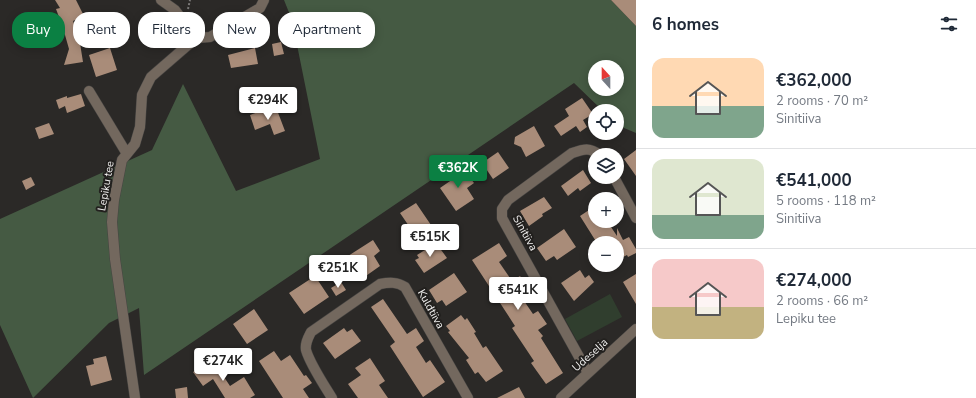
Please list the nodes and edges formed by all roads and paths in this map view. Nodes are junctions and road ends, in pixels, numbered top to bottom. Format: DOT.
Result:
graph roads {
  1 [pos="161,0"];
  2 [pos="264,0"];
  3 [pos="176,12"];
  4 [pos="205,37"];
  5 [pos="184,48"];
  6 [pos="89,91"];
  7 [pos="588,150"];
  8 [pos="126,154"];
  9 [pos="618,184"];
  10 [pos="636,218"];
  11 [pos="636,329"];
  12 [pos="588,373"];
  13 [pos="136,398"];
  14 [pos="332,398"];
  15 [pos="468,398"];
  16 [pos="561,398"];
  1 -- 3 [label="street"];
  2 -- 4 [label="street, Lepiku tee"];
  5 -- 8 [label="street, Lepiku tee"];
  6 -- 8 [label="street"];
  7 -- 12 [label="street, Sinitiiva"];
  8 -- 13 [label="street, Lepiku tee"];
  9 -- 10 [label="street"];
  11 -- 12 [label="street, Udeselja"];
  12 -- 16 [label="street, Udeselja"];
  14 -- 15 [label="street, Kuldtiiva"];
}
